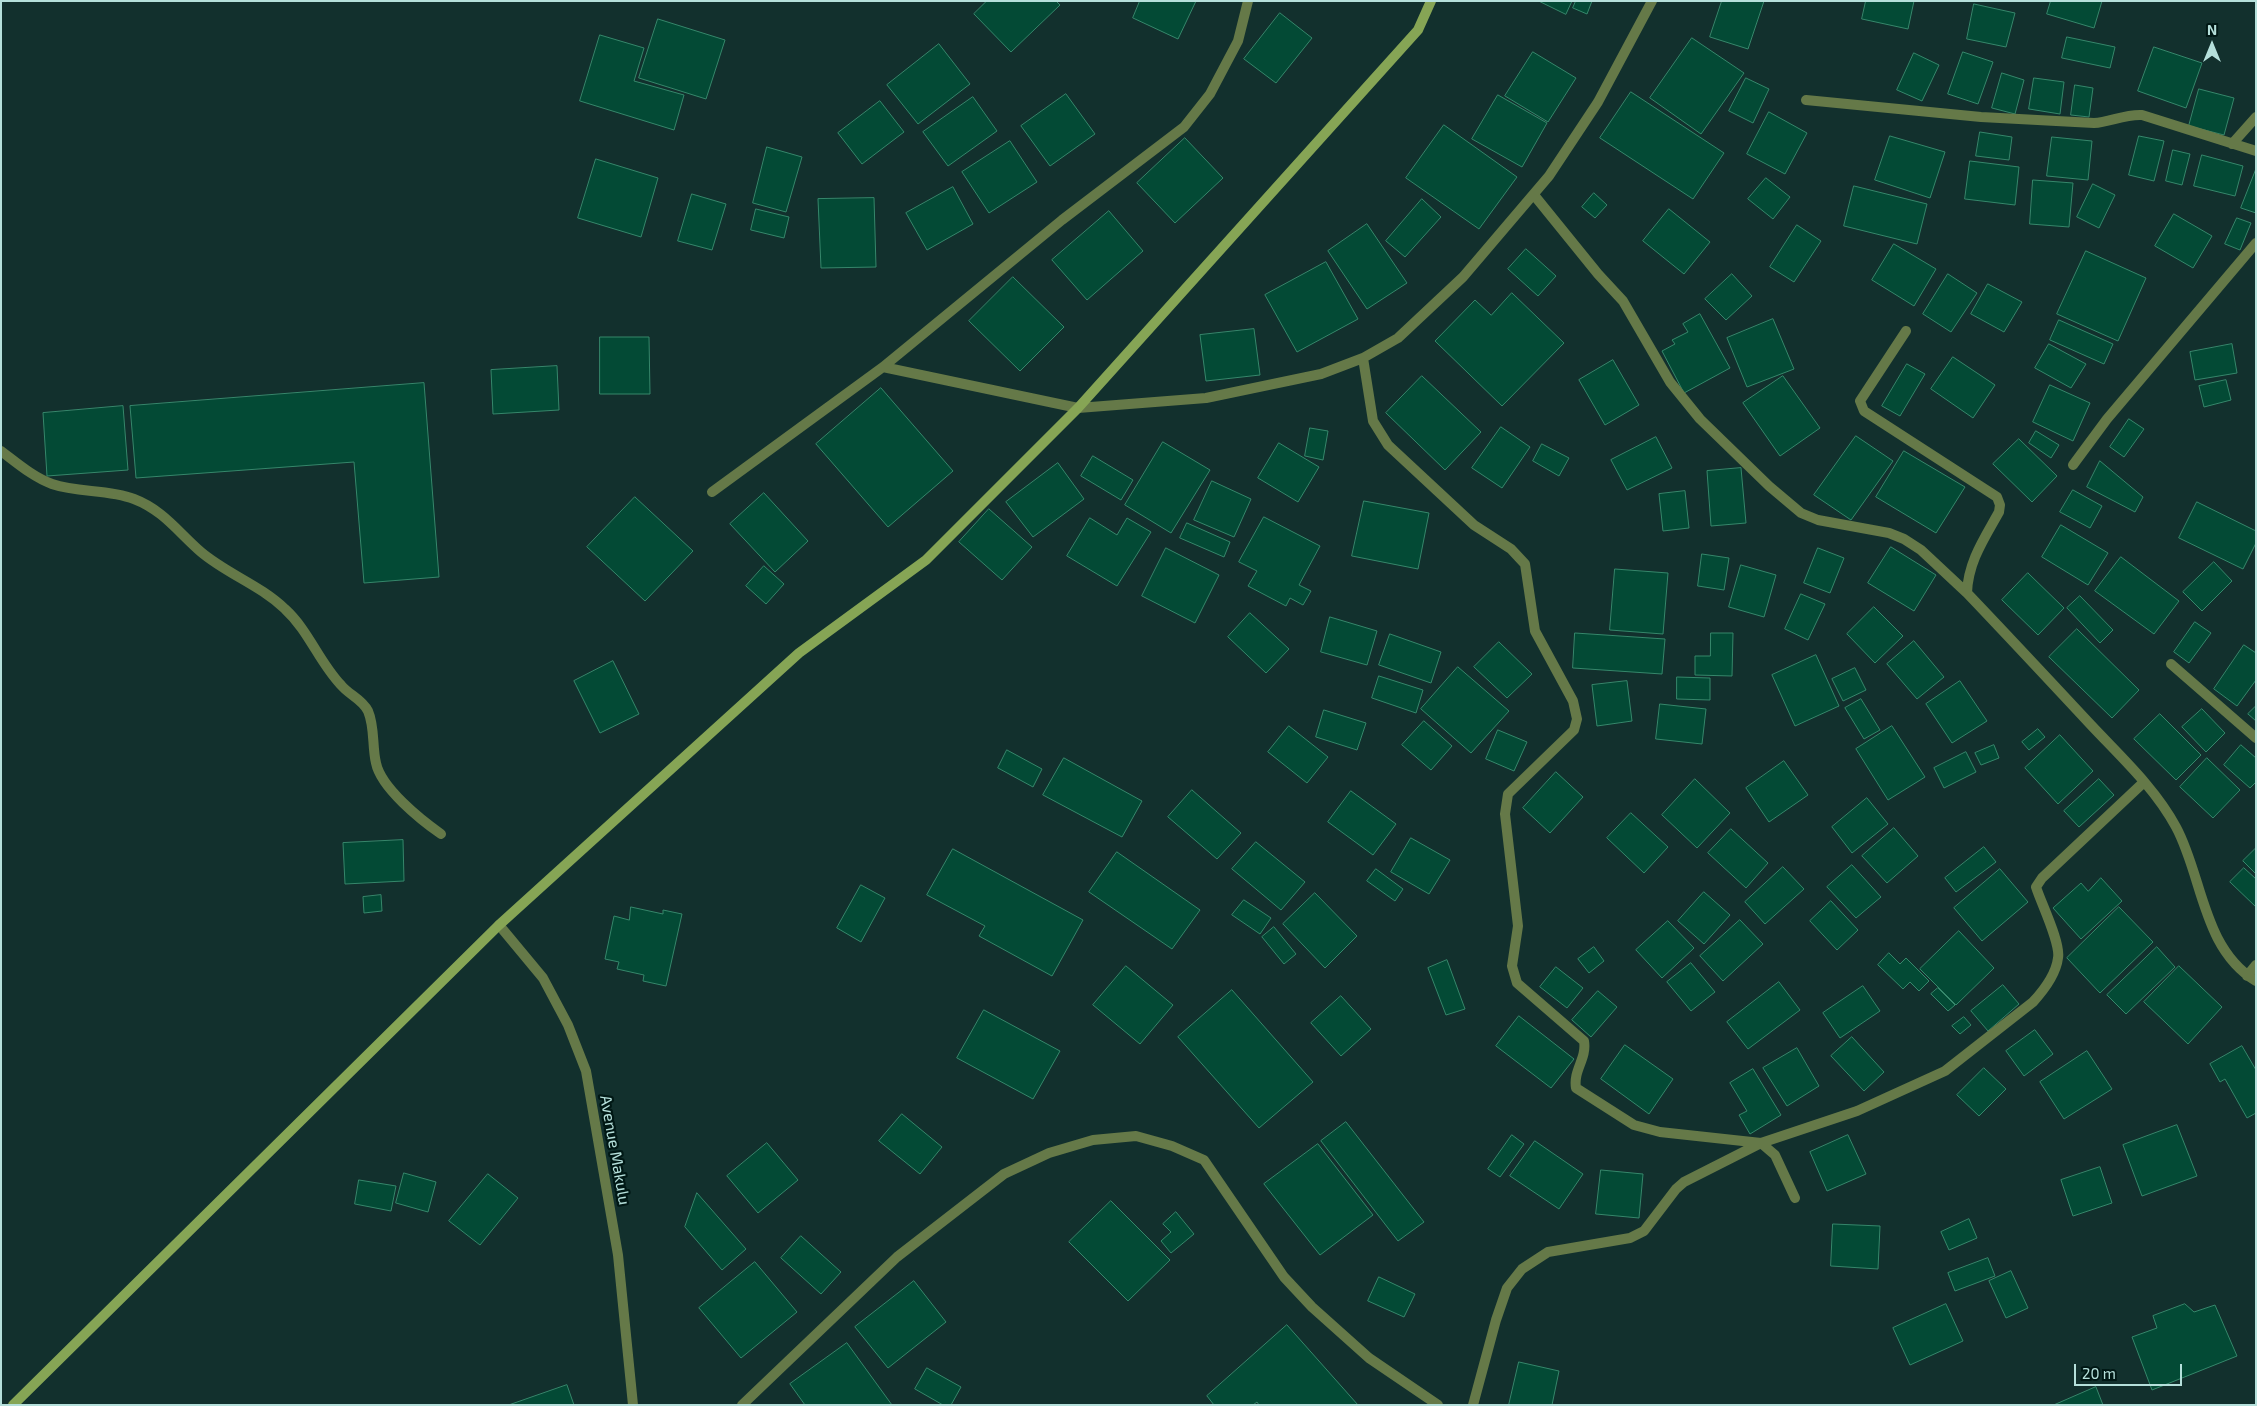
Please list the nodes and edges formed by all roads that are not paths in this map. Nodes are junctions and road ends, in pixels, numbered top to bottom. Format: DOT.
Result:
graph roads {
  1 [pos="1248,1"];
  2 [pos="1431,1"];
  3 [pos="1652,1"];
  4 [pos="1806,100"];
  5 [pos="2256,117"];
  6 [pos="2232,144"];
  7 [pos="2256,151"];
  8 [pos="1534,195"];
  9 [pos="2256,242"];
  10 [pos="1906,331"];
  11 [pos="1363,358"];
  12 [pos="883,367"];
  13 [pos="1078,408"];
  14 [pos="1,452"];
  15 [pos="2073,465"];
  16 [pos="712,492"];
  17 [pos="1967,593"];
  18 [pos="2172,664"];
  19 [pos="2256,738"];
  20 [pos="2144,782"];
  21 [pos="441,834"];
  22 [pos="499,925"];
  23 [pos="2256,964"];
  24 [pos="2252,978"];
  25 [pos="1761,1143"];
  26 [pos="1795,1198"];
  27 [pos="13,1405"];
  28 [pos="633,1405"];
  29 [pos="742,1405"];
  30 [pos="1438,1405"];
  31 [pos="1473,1405"];
  1 -- 12 [label="street"];
  2 -- 13 [label="main road"];
  3 -- 8 [label="street"];
  4 -- 6 [label="street"];
  5 -- 6 [label="street"];
  6 -- 7 [label="street"];
  8 -- 11 [label="street"];
  8 -- 17 [label="street"];
  9 -- 15 [label="street"];
  10 -- 17 [label="street"];
  11 -- 13 [label="street"];
  11 -- 25 [label="street"];
  12 -- 13 [label="street"];
  12 -- 16 [label="street"];
  13 -- 22 [label="main road"];
  14 -- 21 [label="street"];
  17 -- 20 [label="street"];
  18 -- 19 [label="street"];
  20 -- 24 [label="street"];
  20 -- 25 [label="street"];
  22 -- 27 [label="main road"];
  22 -- 28 [label="street, Avenue Makulu"];
  23 -- 24 [label="street"];
  25 -- 26 [label="street"];
  25 -- 31 [label="street"];
  29 -- 30 [label="street"];
}
